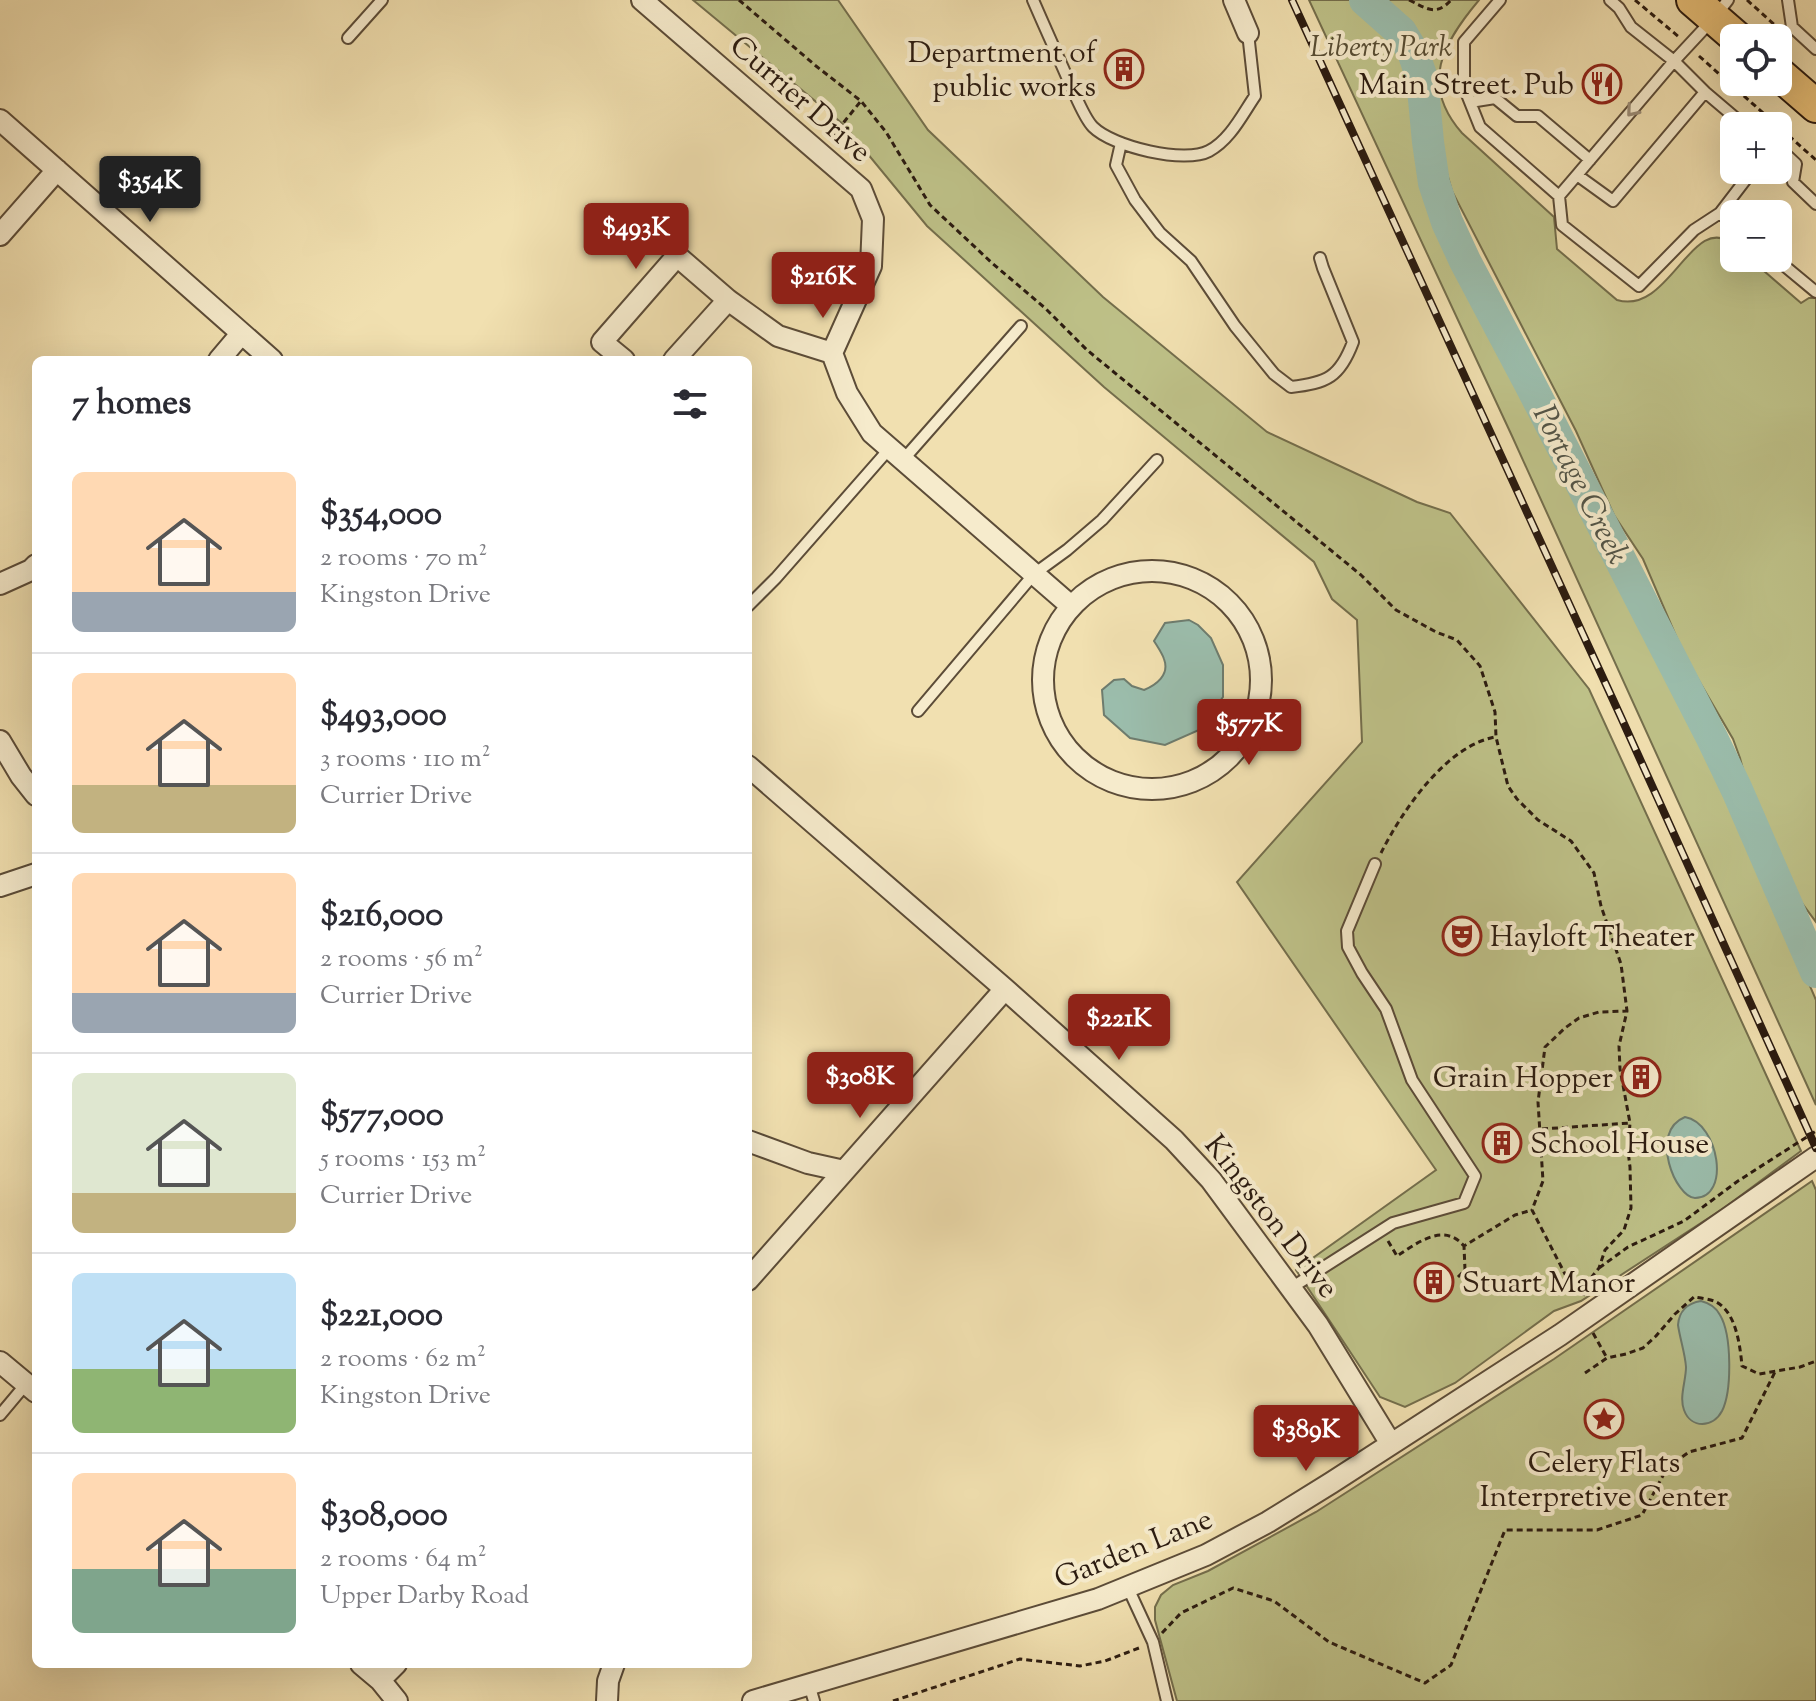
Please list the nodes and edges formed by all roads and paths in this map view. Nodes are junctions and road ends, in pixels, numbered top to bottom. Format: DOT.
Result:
graph roads {
  1 [pos="382,0"];
  2 [pos="642,0"];
  3 [pos="739,0"];
  4 [pos="1033,0"];
  5 [pos="1234,0"];
  6 [pos="1409,0"];
  7 [pos="1451,0"];
  8 [pos="1500,0"];
  9 [pos="1610,0"];
  10 [pos="1635,0"];
  11 [pos="1788,0"];
  12 [pos="1718,14"];
  13 [pos="1248,33"];
  14 [pos="348,38"];
  15 [pos="1688,46"];
  16 [pos="1816,49"];
  17 [pos="1674,61"];
  18 [pos="1792,85"];
  19 [pos="1705,92"];
  20 [pos="861,101"];
  21 [pos="1470,102"];
  22 [pos="1816,106"];
  23 [pos="1729,112"];
  24 [pos="0,120"];
  25 [pos="1121,143"];
  26 [pos="819,153"];
  27 [pos="1590,160"];
  28 [pos="1792,160"];
  29 [pos="1816,160"];
  30 [pos="57,170"];
  31 [pos="1577,175"];
  32 [pos="1742,184"];
  33 [pos="1559,196"];
  34 [pos="1730,200"];
  35 [pos="1816,204"];
  36 [pos="1720,213"];
  37 [pos="0,235"];
  38 [pos="1320,258"];
  39 [pos="1792,272"];
  40 [pos="1816,292"];
  41 [pos="728,300"];
  42 [pos="1021,326"];
  43 [pos="241,334"];
  44 [pos="832,353"];
  45 [pos="222,356"];
  46 [pos="267,356"];
  47 [pos="619,356"];
  48 [pos="678,356"];
  49 [pos="897,454"];
  50 [pos="1157,460"];
  51 [pos="32,569"];
  52 [pos="1034,574"];
  53 [pos="0,584"];
  54 [pos="752,602"];
  55 [pos="1071,606"];
  56 [pos="918,711"];
  57 [pos="1496,737"];
  58 [pos="0,741"];
  59 [pos="752,769"];
  60 [pos="32,790"];
  61 [pos="1375,864"];
  62 [pos="32,875"];
  63 [pos="0,886"];
  64 [pos="1005,989"];
  65 [pos="1627,1011"];
  66 [pos="1630,1123"];
  67 [pos="1541,1129"];
  68 [pos="1816,1131"];
  69 [pos="752,1142"];
  70 [pos="1816,1157"];
  71 [pos="844,1171"];
  72 [pos="1532,1210"];
  73 [pos="1382,1230"];
  74 [pos="1464,1246"];
  75 [pos="752,1275"];
  76 [pos="1458,1277"];
  77 [pos="1586,1284"];
  78 [pos="1291,1288"];
  79 [pos="1816,1361"];
  80 [pos="0,1362"];
  81 [pos="1776,1370"];
  82 [pos="1585,1373"];
  83 [pos="31,1388"];
  84 [pos="0,1415"];
  85 [pos="1391,1444"];
  86 [pos="1128,1588"];
  87 [pos="1153,1642"];
  88 [pos="366,1668"];
  89 [pos="392,1668"];
  90 [pos="613,1668"];
  91 [pos="380,1680"];
  92 [pos="812,1693"];
  93 [pos="397,1701"];
  94 [pos="607,1701"];
  95 [pos="753,1701"];
  96 [pos="893,1701"];
  97 [pos="1167,1701"];
  1 -- 14 [label="lane"];
  2 -- 26 [label="street, Currier Drive"];
  3 -- 20 [label="path"];
  4 -- 25 [label="lane"];
  5 -- 13 [label="street"];
  6 -- 7 [label="path"];
  8 -- 21 [label="lane"];
  9 -- 17 [label="lane"];
  10 -- 15 [label="path"];
  11 -- 16 [label="lane"];
  12 -- 15 [label="lane"];
  13 -- 25 [label="lane"];
  15 -- 17 [label="lane"];
  15 -- 29 [label="path"];
  17 -- 19 [label="lane"];
  17 -- 27 [label="lane, one-way"];
  18 -- 22 [label="main road"];
  19 -- 23 [label="lane"];
  19 -- 31 [label="lane"];
  20 -- 26 [label="path"];
  20 -- 57 [label="path"];
  21 -- 27 [label="lane"];
  21 -- 33 [label="lane"];
  24 -- 30 [label="street"];
  25 -- 38 [label="lane"];
  26 -- 44 [label="street, Currier Drive"];
  27 -- 31 [label="lane"];
  28 -- 35 [label="lane"];
  30 -- 37 [label="street"];
  30 -- 43 [label="street"];
  31 -- 33 [label="lane"];
  32 -- 34 [label="lane"];
  33 -- 36 [label="lane"];
  39 -- 40 [label="lane"];
  41 -- 44 [label="street"];
  41 -- 47 [label="street"];
  41 -- 48 [label="street"];
  42 -- 49 [label="lane"];
  43 -- 45 [label="street"];
  43 -- 46 [label="street"];
  44 -- 49 [label="street"];
  49 -- 52 [label="street"];
  49 -- 54 [label="lane"];
  50 -- 52 [label="lane"];
  51 -- 53 [label="street"];
  52 -- 55 [label="street"];
  52 -- 56 [label="lane"];
  55 -- 55 [label="street"];
  57 -- 61 [label="path"];
  57 -- 65 [label="path"];
  58 -- 60 [label="street"];
  59 -- 64 [label="street, Kingston Drive"];
  61 -- 73 [label="lane"];
  62 -- 63 [label="street"];
  64 -- 71 [label="street"];
  64 -- 78 [label="street, Kingston Drive"];
  65 -- 66 [label="path"];
  65 -- 67 [label="path"];
  66 -- 67 [label="path"];
  66 -- 68 [label="path"];
  67 -- 72 [label="path"];
  69 -- 71 [label="street"];
  70 -- 85 [label="street, Garden Lane"];
  71 -- 75 [label="street"];
  72 -- 74 [label="path"];
  72 -- 77 [label="path"];
  73 -- 74 [label="path"];
  73 -- 78 [label="lane"];
  74 -- 76 [label="path"];
  78 -- 85 [label="street, Kingston Drive"];
  79 -- 81 [label="path"];
  80 -- 83 [label="street"];
  81 -- 82 [label="path"];
  81 -- 87 [label="path"];
  83 -- 84 [label="lane"];
  85 -- 86 [label="street, Garden Lane"];
  86 -- 87 [label="lane"];
  86 -- 92 [label="street, Garden Lane"];
  87 -- 96 [label="path"];
  87 -- 97 [label="lane"];
  88 -- 91 [label="street"];
  89 -- 91 [label="street"];
  90 -- 94 [label="street"];
  91 -- 93 [label="street"];
  92 -- 95 [label="street, Garden Lane"];
}
